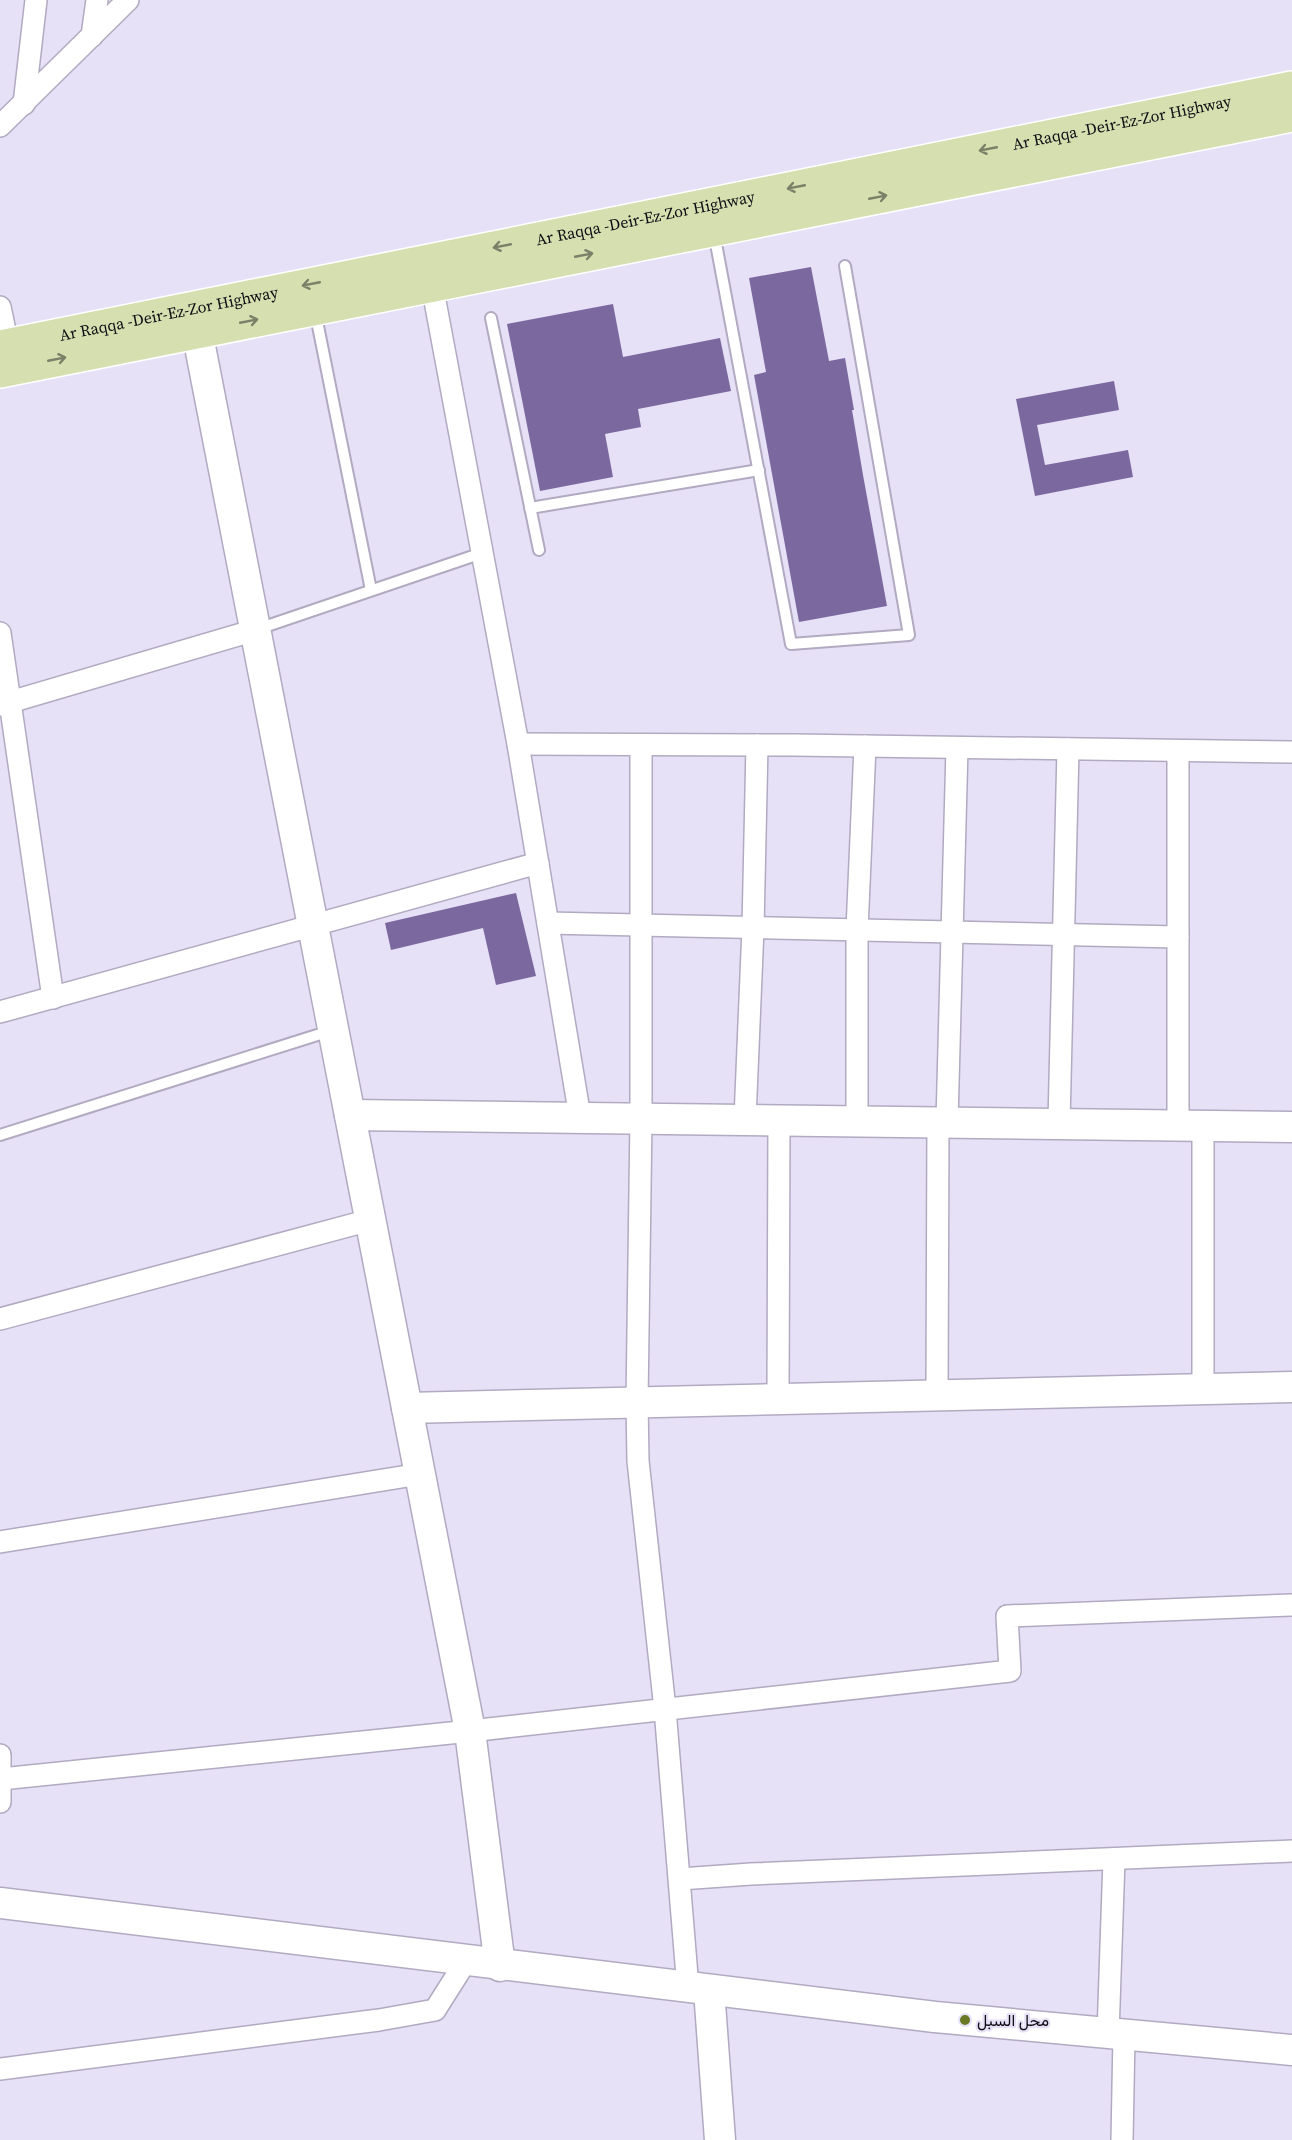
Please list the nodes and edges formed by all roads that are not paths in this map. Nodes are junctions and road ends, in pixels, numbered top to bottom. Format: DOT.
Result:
graph roads {
  1 [pos="36,0"];
  2 [pos="97,0"];
  3 [pos="128,0"];
  4 [pos="92,36"];
  5 [pos="1292,88"];
  6 [pos="24,104"];
  7 [pos="1292,115"];
  8 [pos="0,126"];
  9 [pos="713,229"];
  10 [pos="845,266"];
  11 [pos="432,285"];
  12 [pos="0,307"];
  13 [pos="314,308"];
  14 [pos="491,318"];
  15 [pos="197,332"];
  16 [pos="3,354"];
  17 [pos="759,470"];
  18 [pos="530,508"];
  19 [pos="539,550"];
  20 [pos="482,553"];
  21 [pos="371,591"];
  22 [pos="255,630"];
  23 [pos="0,633"];
  24 [pos="5,703"];
  25 [pos="518,744"];
  26 [pos="641,745"];
  27 [pos="757,745"];
  28 [pos="865,746"];
  29 [pos="957,748"];
  30 [pos="1068,749"];
  31 [pos="1178,752"];
  32 [pos="1292,752"];
  33 [pos="538,863"];
  34 [pos="548,923"];
  35 [pos="313,926"];
  36 [pos="640,926"];
  37 [pos="753,928"];
  38 [pos="857,930"];
  39 [pos="954,933"];
  40 [pos="1063,935"];
  41 [pos="1178,937"];
  42 [pos="53,998"];
  43 [pos="0,1012"];
  44 [pos="333,1030"];
  45 [pos="350,1115"];
  46 [pos="580,1117"];
  47 [pos="641,1118"];
  48 [pos="745,1119"];
  49 [pos="778,1119"];
  50 [pos="857,1120"];
  51 [pos="943,1121"];
  52 [pos="1059,1122"];
  53 [pos="1190,1124"];
  54 [pos="1292,1127"];
  55 [pos="0,1135"];
  56 [pos="370,1220"];
  57 [pos="0,1319"];
  58 [pos="1292,1387"];
  59 [pos="1203,1389"];
  60 [pos="938,1395"];
  61 [pos="778,1399"];
  62 [pos="637,1402"];
  63 [pos="407,1408"];
  64 [pos="420,1474"];
  65 [pos="0,1542"];
  66 [pos="1292,1605"];
  67 [pos="666,1709"];
  68 [pos="470,1731"];
  69 [pos="0,1755"];
  70 [pos="1,1779"];
  71 [pos="0,1802"];
  72 [pos="1292,1851"];
  73 [pos="1114,1859"];
  74 [pos="680,1879"];
  75 [pos="0,1903"];
  76 [pos="466,1961"];
  77 [pos="500,1966"];
  78 [pos="699,1989"];
  79 [pos="1116,2035"];
  80 [pos="1292,2050"];
  81 [pos="0,2069"];
  82 [pos="720,2140"];
  83 [pos="1122,2140"];
  1 -- 6 [label="street"];
  2 -- 4 [label="street"];
  3 -- 4 [label="street"];
  4 -- 6 [label="street"];
  5 -- 16 [label="main road, Ar Raqqa -Deir-Ez-Zor Highway, one-way"];
  6 -- 8 [label="street"];
  9 -- 7 [label="main road, Ar Raqqa -Deir-Ez-Zor Highway, one-way"];
  11 -- 9 [label="main road, Ar Raqqa -Deir-Ez-Zor Highway, one-way"];
  9 -- 17 [label="lane"];
  10 -- 17 [label="lane"];
  11 -- 13 [label="main road, Ar Raqqa -Deir-Ez-Zor Highway"];
  11 -- 20 [label="street"];
  12 -- 16 [label="street"];
  15 -- 13 [label="main road, Ar Raqqa -Deir-Ez-Zor Highway, one-way"];
  13 -- 21 [label="lane"];
  14 -- 18 [label="lane"];
  16 -- 15 [label="main road, Ar Raqqa -Deir-Ez-Zor Highway, one-way"];
  15 -- 22 [label="street"];
  17 -- 18 [label="lane"];
  18 -- 19 [label="lane"];
  20 -- 21 [label="lane"];
  20 -- 25 [label="street"];
  21 -- 22 [label="lane"];
  22 -- 24 [label="street"];
  22 -- 35 [label="street"];
  23 -- 24 [label="street"];
  24 -- 42 [label="street"];
  25 -- 26 [label="street"];
  25 -- 33 [label="street"];
  26 -- 27 [label="street"];
  26 -- 36 [label="street"];
  27 -- 28 [label="street"];
  27 -- 37 [label="street"];
  28 -- 29 [label="street"];
  28 -- 38 [label="street"];
  29 -- 30 [label="street"];
  29 -- 39 [label="street"];
  30 -- 31 [label="street"];
  30 -- 40 [label="street"];
  31 -- 32 [label="street"];
  31 -- 41 [label="street"];
  33 -- 34 [label="street"];
  33 -- 35 [label="street"];
  34 -- 36 [label="street"];
  34 -- 46 [label="street"];
  35 -- 42 [label="street"];
  35 -- 44 [label="street"];
  36 -- 37 [label="street"];
  36 -- 47 [label="street"];
  37 -- 38 [label="street"];
  37 -- 48 [label="street"];
  38 -- 39 [label="street"];
  38 -- 50 [label="street"];
  39 -- 40 [label="street"];
  39 -- 51 [label="street"];
  40 -- 41 [label="street"];
  40 -- 52 [label="street"];
  41 -- 53 [label="street"];
  42 -- 43 [label="street"];
  44 -- 45 [label="street"];
  44 -- 55 [label="lane"];
  45 -- 46 [label="street"];
  45 -- 56 [label="street"];
  46 -- 47 [label="street"];
  47 -- 48 [label="street"];
  47 -- 62 [label="street"];
  48 -- 49 [label="street"];
  49 -- 50 [label="street"];
  49 -- 61 [label="street"];
  50 -- 51 [label="street"];
  51 -- 52 [label="street"];
  51 -- 60 [label="street"];
  52 -- 53 [label="street"];
  53 -- 54 [label="street"];
  53 -- 59 [label="street"];
  56 -- 57 [label="street"];
  56 -- 63 [label="street"];
  58 -- 59 [label="street"];
  59 -- 60 [label="street"];
  60 -- 61 [label="street"];
  61 -- 62 [label="street"];
  62 -- 63 [label="street"];
  62 -- 67 [label="street"];
  63 -- 64 [label="street"];
  64 -- 65 [label="street"];
  64 -- 68 [label="street"];
  66 -- 67 [label="street"];
  67 -- 68 [label="street"];
  67 -- 74 [label="street"];
  68 -- 70 [label="street"];
  68 -- 77 [label="street"];
  69 -- 70 [label="street"];
  70 -- 71 [label="street"];
  72 -- 73 [label="street"];
  73 -- 74 [label="street"];
  73 -- 79 [label="street"];
  74 -- 78 [label="street"];
  75 -- 76 [label="street"];
  76 -- 77 [label="street"];
  76 -- 81 [label="street"];
  77 -- 78 [label="street"];
  78 -- 79 [label="street"];
  78 -- 82 [label="street"];
  79 -- 80 [label="street"];
  79 -- 83 [label="street"];
}
